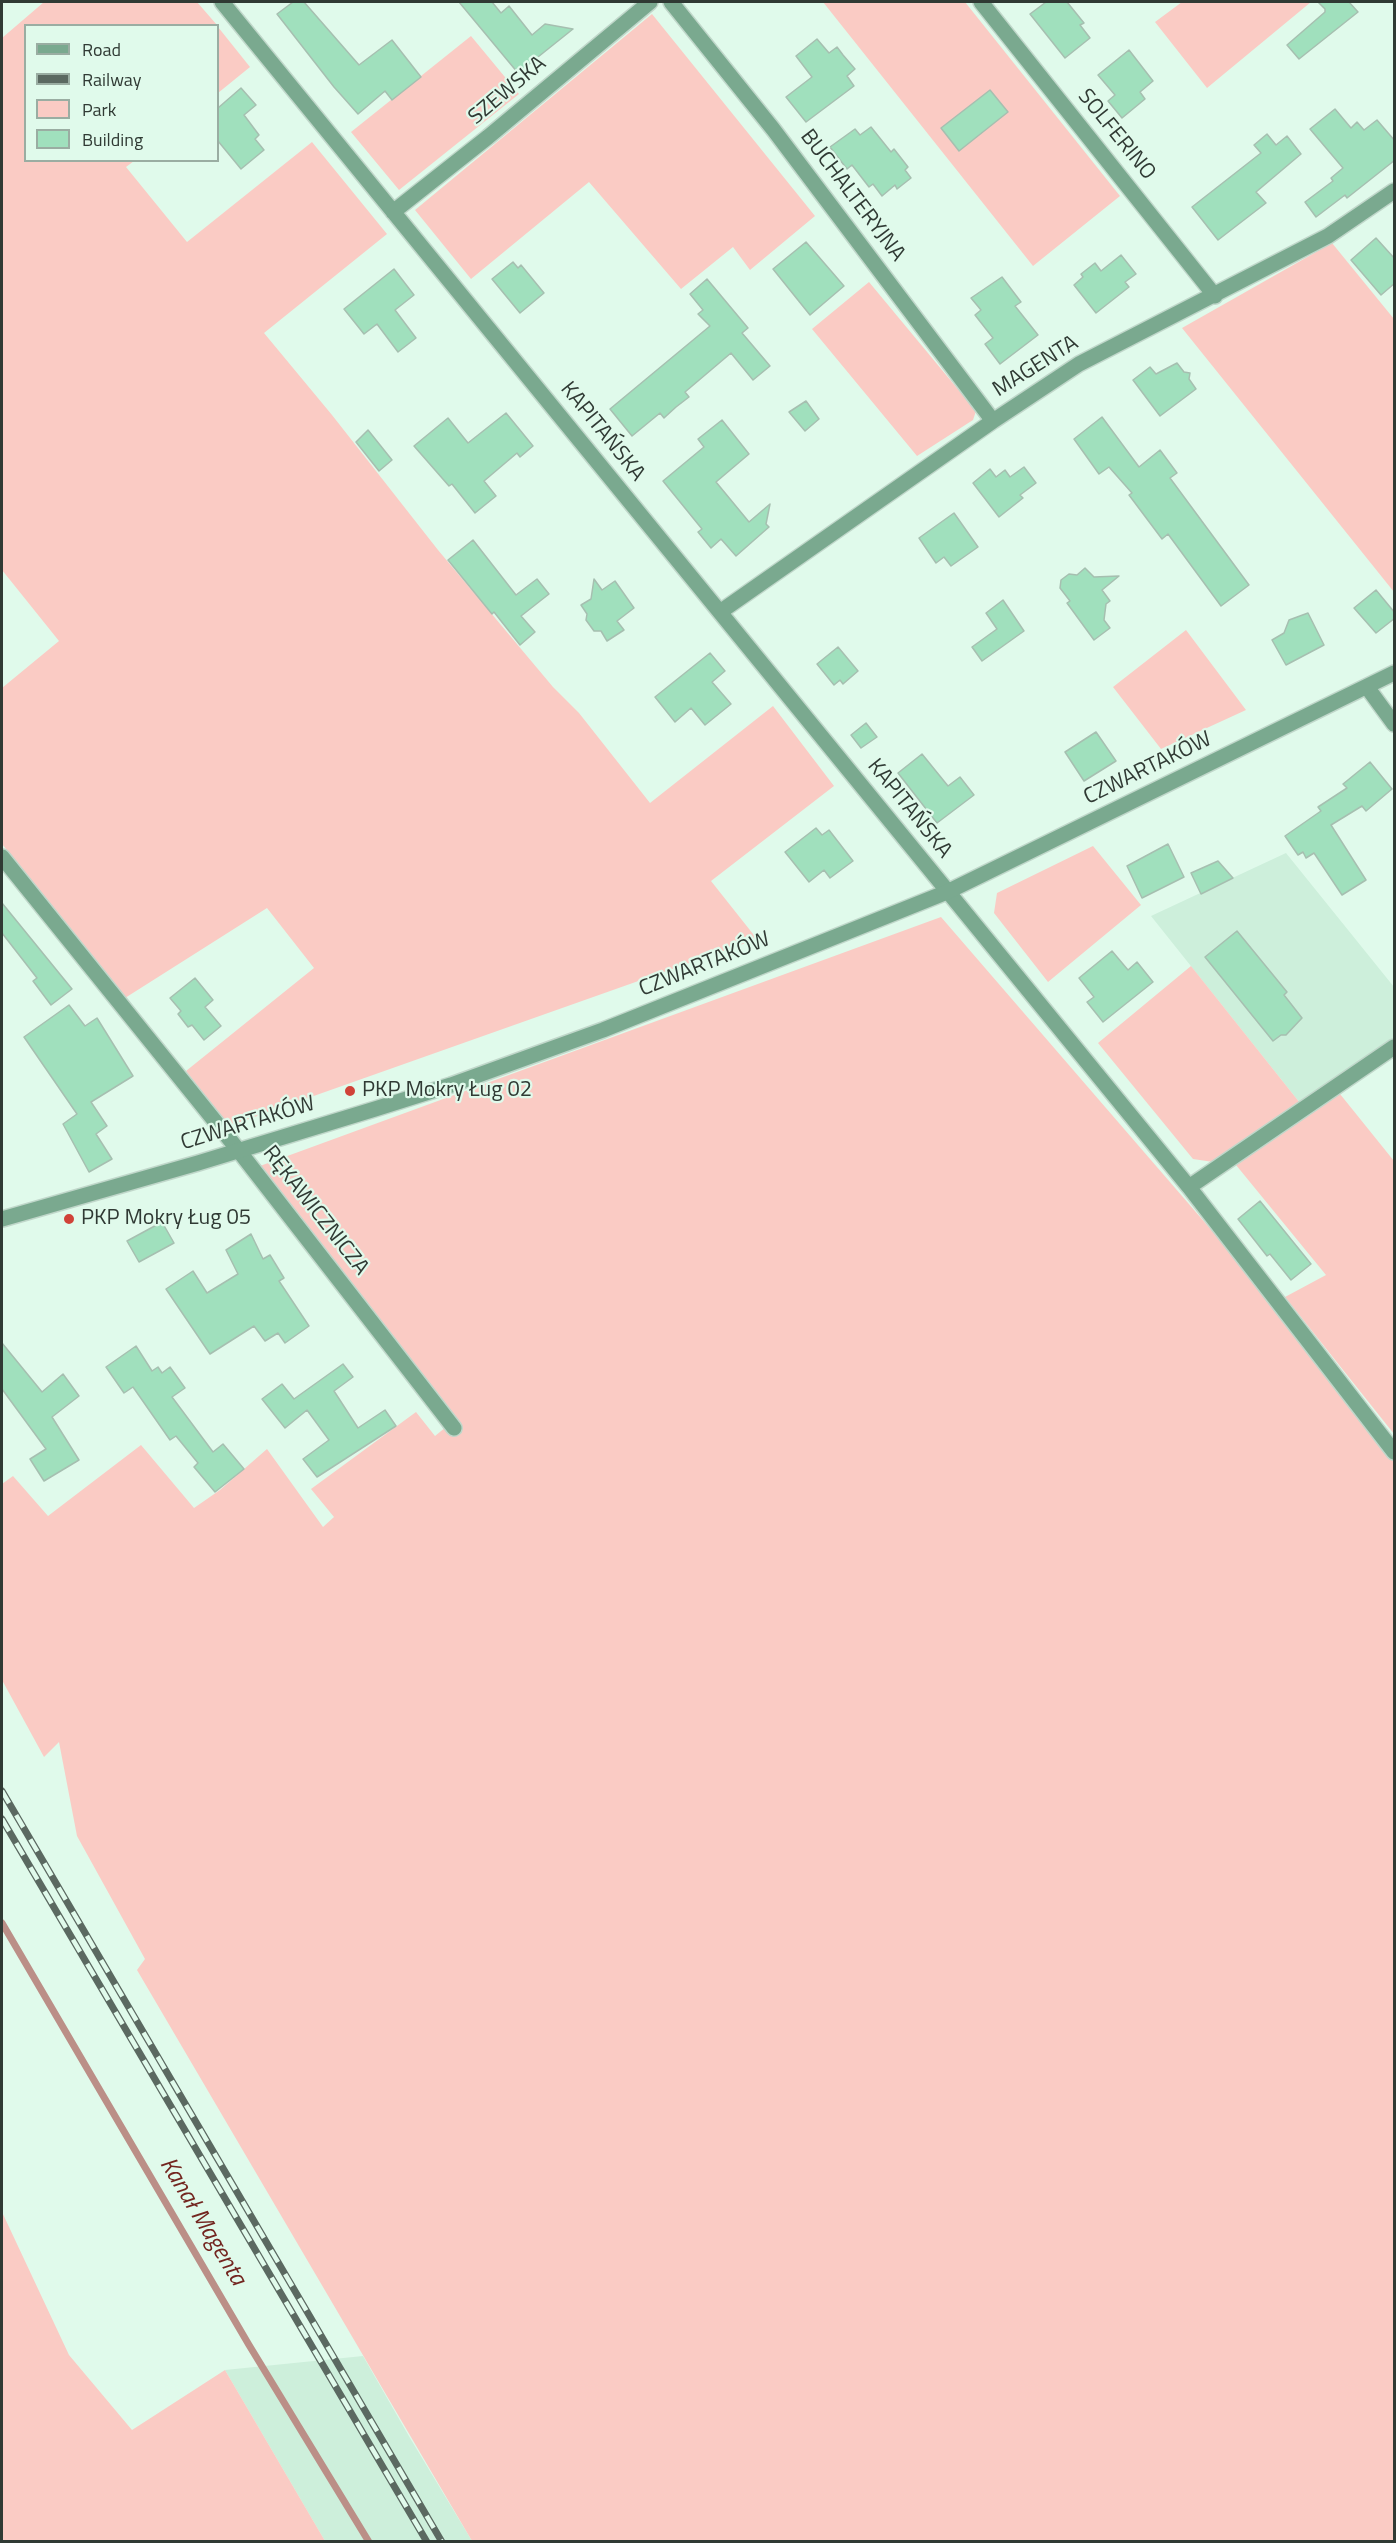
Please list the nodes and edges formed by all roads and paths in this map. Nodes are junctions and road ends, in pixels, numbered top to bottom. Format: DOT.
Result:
graph roads {
  1 [pos="222,2"];
  2 [pos="650,2"];
  3 [pos="671,2"];
  4 [pos="981,2"];
  5 [pos="1395,190"];
  6 [pos="393,212"];
  7 [pos="1215,296"];
  8 [pos="993,421"];
  9 [pos="720,612"];
  10 [pos="1395,673"];
  11 [pos="1367,687"];
  12 [pos="1395,724"];
  13 [pos="2,857"];
  14 [pos="947,892"];
  15 [pos="1395,1047"];
  16 [pos="239,1151"];
  17 [pos="1188,1187"];
  18 [pos="2,1219"];
  19 [pos="454,1428"];
  20 [pos="1395,1452"];
  1 -- 6 [label="street, KAPITAŃSKA"];
  2 -- 6 [label="street, SZEWSKA"];
  3 -- 8 [label="street, BUCHALTERYJNA"];
  4 -- 7 [label="street, SOLFERINO"];
  5 -- 7 [label="street, MAGENTA"];
  6 -- 9 [label="street, KAPITAŃSKA"];
  7 -- 8 [label="street, MAGENTA"];
  8 -- 9 [label="street, MAGENTA"];
  9 -- 14 [label="street, KAPITAŃSKA"];
  10 -- 11 [label="street, CZWARTAKÓW"];
  11 -- 12 [label="street"];
  11 -- 14 [label="street, CZWARTAKÓW"];
  13 -- 16 [label="street, RĘKAWICZNICZA"];
  14 -- 16 [label="street, CZWARTAKÓW"];
  14 -- 17 [label="street, KAPITAŃSKA"];
  15 -- 17 [label="street"];
  16 -- 18 [label="street, CZWARTAKÓW"];
  16 -- 19 [label="street, RĘKAWICZNICZA"];
  17 -- 20 [label="street, KAPITAŃSKA"];
}
